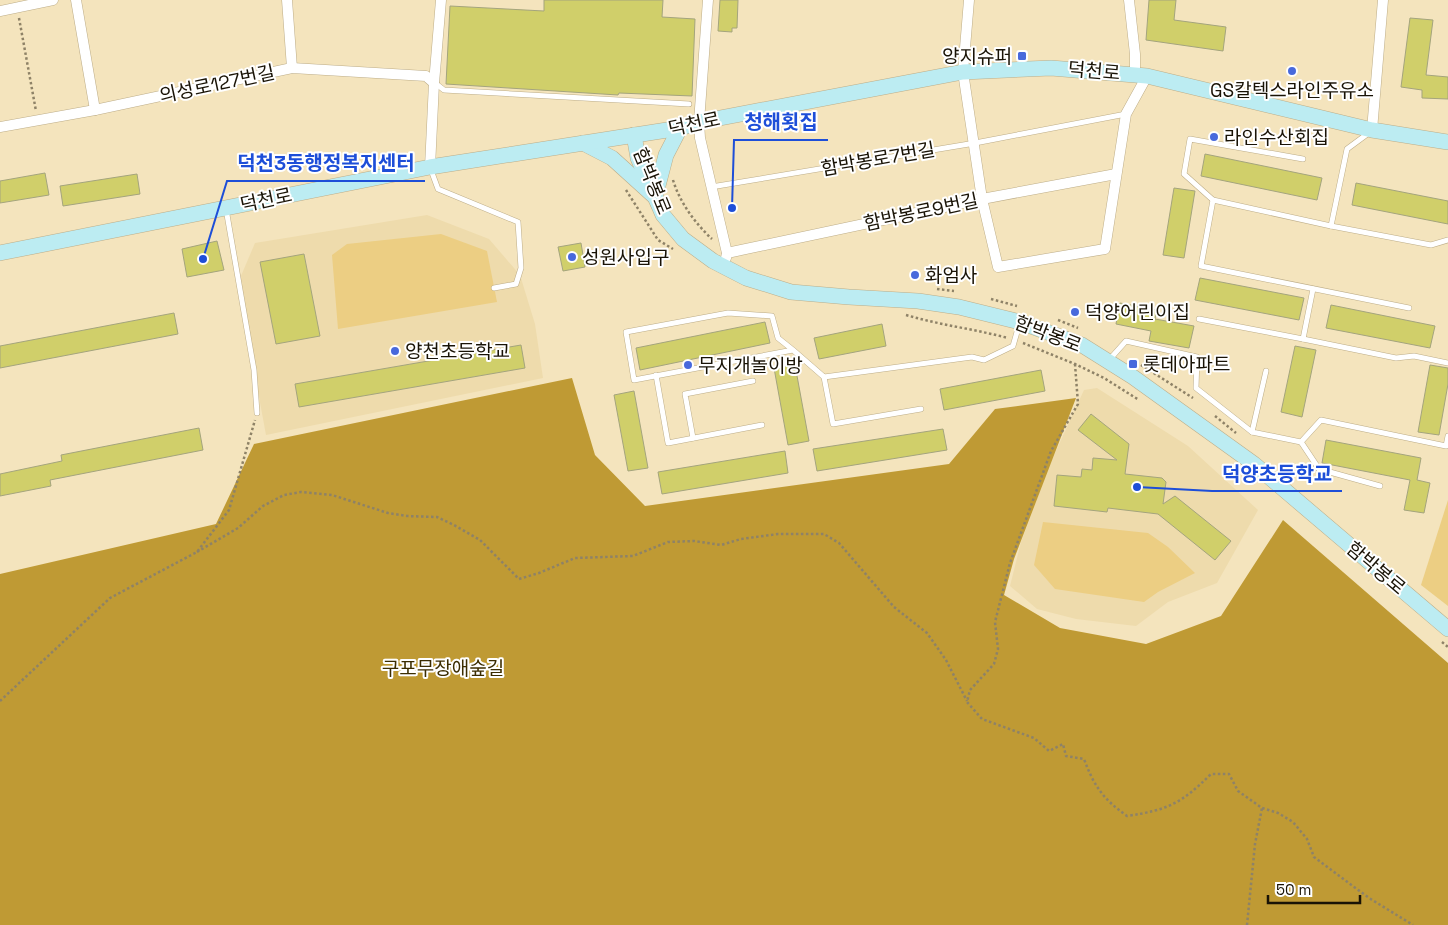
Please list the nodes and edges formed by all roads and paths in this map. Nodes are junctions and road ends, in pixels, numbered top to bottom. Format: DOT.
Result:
graph roads {
  1 [pos="53,0"];
  2 [pos="76,0"];
  3 [pos="287,0"];
  4 [pos="441,0"];
  5 [pos="708,0"];
  6 [pos="969,0"];
  7 [pos="1129,0"];
  8 [pos="1383,0"];
  9 [pos="17,7"];
  10 [pos="0,10"];
  11 [pos="292,68"];
  12 [pos="963,72"];
  13 [pos="1141,75"];
  14 [pos="434,83"];
  15 [pos="689,104"];
  16 [pos="95,110"];
  17 [pos="1126,114"];
  18 [pos="37,120"];
  19 [pos="699,122"];
  20 [pos="0,127"];
  21 [pos="680,128"];
  22 [pos="1372,130"];
  23 [pos="634,135"];
  24 [pos="1448,142"];
  25 [pos="583,143"];
  26 [pos="974,143"];
  27 [pos="1303,159"];
  28 [pos="430,167"];
  29 [pos="1116,174"];
  30 [pos="672,176"];
  31 [pos="625,188"];
  32 [pos="710,188"];
  33 [pos="655,197"];
  34 [pos="982,199"];
  35 [pos="1214,200"];
  36 [pos="226,209"];
  37 [pos="1332,226"];
  38 [pos="1448,240"];
  39 [pos="676,251"];
  40 [pos="0,254"];
  41 [pos="725,260"];
  42 [pos="494,288"];
  43 [pos="935,289"];
  44 [pos="1313,289"];
  45 [pos="954,291"];
  46 [pos="982,298"];
  47 [pos="1409,308"];
  48 [pos="901,313"];
  49 [pos="1020,314"];
  50 [pos="1053,318"];
  51 [pos="1199,319"];
  52 [pos="1083,330"];
  53 [pos="1302,339"];
  54 [pos="1015,340"];
  55 [pos="793,350"];
  56 [pos="1108,361"];
  57 [pos="1448,363"];
  58 [pos="1075,364"];
  59 [pos="1266,371"];
  60 [pos="656,375"];
  61 [pos="824,377"];
  62 [pos="753,381"];
  63 [pos="1145,403"];
  64 [pos="921,409"];
  65 [pos="258,413"];
  66 [pos="762,425"];
  67 [pos="1252,432"];
  68 [pos="1448,436"];
  69 [pos="693,438"];
  70 [pos="1301,442"];
  71 [pos="1380,486"];
  72 [pos="197,552"];
  73 [pos="1445,635"];
  74 [pos="1448,647"];
  75 [pos="0,701"];
  76 [pos="967,702"];
  77 [pos="1262,808"];
  78 [pos="1247,925"];
  79 [pos="1413,925"];
  1 -- 9 [label="street"];
  2 -- 16 [label="street"];
  3 -- 11 [label="street"];
  4 -- 14 [label="street"];
  5 -- 19 [label="street"];
  6 -- 12 [label="street"];
  7 -- 13 [label="street"];
  8 -- 22 [label="street"];
  9 -- 10 [label="street"];
  9 -- 18 [label="path"];
  11 -- 14 [label="street, 의성로127번길"];
  11 -- 16 [label="street, 의성로127번길"];
  12 -- 13 [label="main road, 덕천로"];
  12 -- 19 [label="main road, 덕천로"];
  12 -- 26 [label="street"];
  13 -- 17 [label="street"];
  13 -- 22 [label="main road, 덕천로"];
  14 -- 15 [label="lane"];
  14 -- 28 [label="street"];
  16 -- 18 [label="street, 의성로127번길"];
  17 -- 26 [label="lane, 함박봉로7번길"];
  17 -- 29 [label="street"];
  18 -- 20 [label="street, 의성로127번길"];
  19 -- 21 [label="main road, 덕천로"];
  19 -- 32 [label="street"];
  21 -- 23 [label="main road, 덕천로"];
  21 -- 33 [label="main road"];
  22 -- 24 [label="main road, 덕천로"];
  22 -- 37 [label="lane"];
  23 -- 25 [label="main road, 덕천로"];
  23 -- 33 [label="main road, 함박봉로"];
  25 -- 28 [label="main road, 덕천로"];
  25 -- 33 [label="main road"];
  26 -- 32 [label="lane, 함박봉로7번길"];
  26 -- 34 [label="street"];
  27 -- 35 [label="lane"];
  28 -- 36 [label="main road, 덕천로"];
  28 -- 42 [label="lane"];
  29 -- 34 [label="street, 함박봉로9번길"];
  29 -- 34 [label="street"];
  30 -- 41 [label="path"];
  31 -- 39 [label="path"];
  32 -- 41 [label="street"];
  33 -- 41 [label="main road, 함박봉로"];
  34 -- 41 [label="street, 함박봉로9번길"];
  35 -- 37 [label="lane"];
  35 -- 44 [label="lane"];
  36 -- 40 [label="main road, 덕천로"];
  36 -- 65 [label="lane"];
  37 -- 38 [label="lane"];
  41 -- 49 [label="main road, 함박봉로"];
  43 -- 45 [label="path"];
  44 -- 47 [label="lane"];
  44 -- 53 [label="lane"];
  46 -- 49 [label="path"];
  48 -- 54 [label="path"];
  49 -- 54 [label="lane"];
  49 -- 56 [label="main road, 함박봉로"];
  50 -- 52 [label="path"];
  51 -- 53 [label="lane"];
  53 -- 57 [label="lane"];
  54 -- 58 [label="path"];
  54 -- 61 [label="lane"];
  55 -- 60 [label="lane"];
  55 -- 60 [label="lane"];
  55 -- 61 [label="lane"];
  56 -- 67 [label="lane"];
  56 -- 73 [label="main road, 함박봉로"];
  58 -- 63 [label="path"];
  58 -- 76 [label="path"];
  59 -- 67 [label="lane"];
  60 -- 69 [label="lane"];
  61 -- 64 [label="lane"];
  62 -- 69 [label="lane"];
  65 -- 72 [label="path"];
  66 -- 69 [label="lane"];
  67 -- 70 [label="lane"];
  68 -- 70 [label="lane"];
  70 -- 71 [label="lane"];
  72 -- 75 [label="path"];
  72 -- 76 [label="path"];
  73 -- 74 [label="path"];
  76 -- 77 [label="path"];
  77 -- 78 [label="path"];
  77 -- 79 [label="path"];
}
